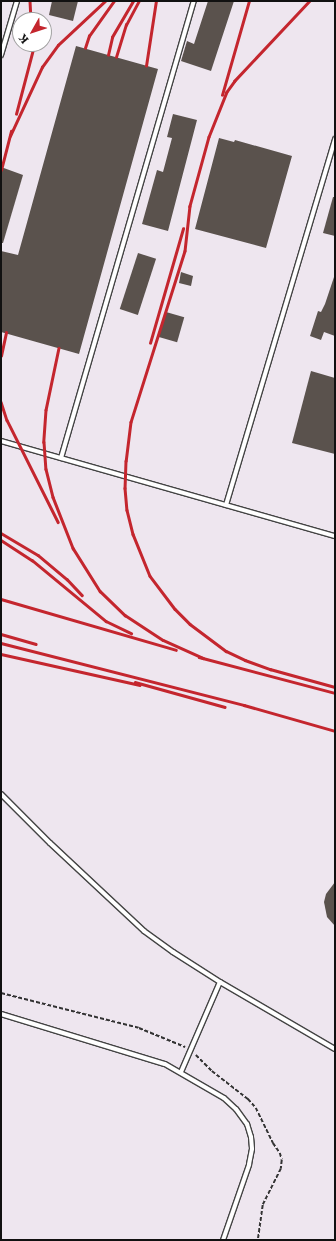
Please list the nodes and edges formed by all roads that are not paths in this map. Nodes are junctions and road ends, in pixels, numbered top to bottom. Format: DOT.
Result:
graph roads {
  1 [pos="17,1"];
  2 [pos="194,1"];
  3 [pos="1,55"];
  4 [pos="335,140"];
  5 [pos="1,441"];
  6 [pos="61,458"];
  7 [pos="226,505"];
  8 [pos="335,536"];
  9 [pos="1,794"];
  10 [pos="220,982"];
  11 [pos="1,1014"];
  12 [pos="335,1049"];
  13 [pos="181,1072"];
  14 [pos="223,1240"];
  1 -- 3 [label="lane"];
  2 -- 6 [label="lane"];
  4 -- 7 [label="lane"];
  5 -- 6 [label="lane"];
  6 -- 7 [label="lane"];
  7 -- 8 [label="lane"];
  9 -- 10 [label="lane"];
  10 -- 12 [label="lane"];
  10 -- 13 [label="lane"];
  11 -- 13 [label="lane"];
  13 -- 14 [label="lane"];
}
